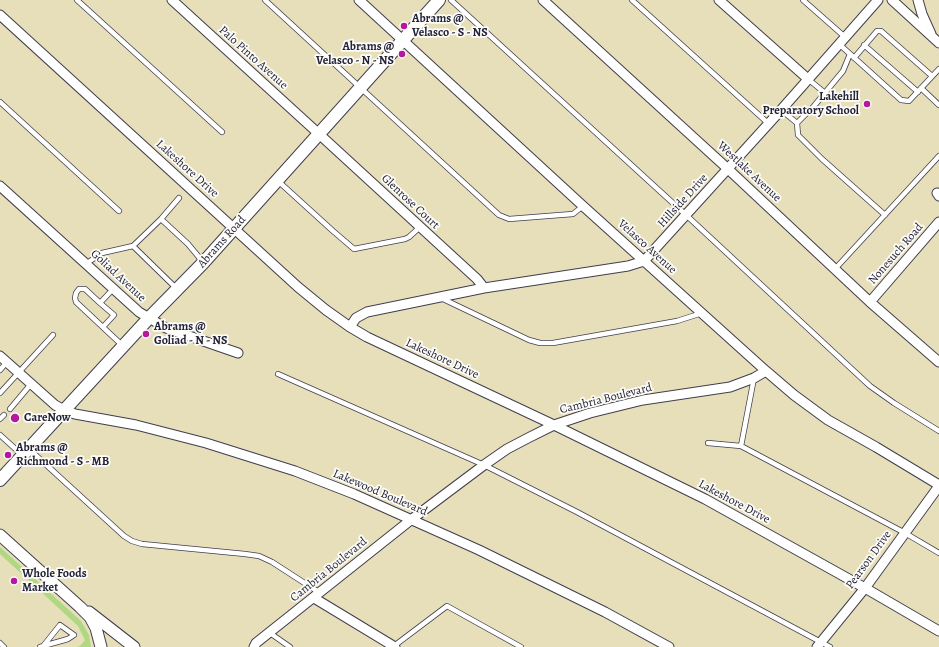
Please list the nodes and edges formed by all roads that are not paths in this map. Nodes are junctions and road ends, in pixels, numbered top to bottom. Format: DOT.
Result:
graph roads {
  1 [pos="76,0"];
  2 [pos="172,0"];
  3 [pos="265,0"];
  4 [pos="359,0"];
  5 [pos="439,0"];
  6 [pos="451,0"];
  7 [pos="542,0"];
  8 [pos="632,0"];
  9 [pos="719,0"];
  10 [pos="804,0"];
  11 [pos="878,0"];
  12 [pos="892,0"];
  13 [pos="918,0"];
  14 [pos="0,15"];
  15 [pos="403,40"];
  16 [pos="842,41"];
  17 [pos="936,41"];
  18 [pos="864,46"];
  19 [pos="852,56"];
  20 [pos="939,69"];
  21 [pos="932,76"];
  22 [pos="808,79"];
  23 [pos="361,88"];
  24 [pos="919,90"];
  25 [pos="825,93"];
  26 [pos="0,102"];
  27 [pos="939,105"];
  28 [pos="781,110"];
  29 [pos="797,123"];
  30 [pos="769,124"];
  31 [pos="222,132"];
  32 [pos="319,134"];
  33 [pos="939,156"];
  34 [pos="728,169"];
  35 [pos="278,180"];
  36 [pos="0,186"];
  37 [pos="179,198"];
  38 [pos="583,206"];
  39 [pos="118,211"];
  40 [pos="686,215"];
  41 [pos="885,215"];
  42 [pos="161,219"];
  43 [pos="939,222"];
  44 [pos="420,227"];
  45 [pos="235,229"];
  46 [pos="133,246"];
  47 [pos="644,261"];
  48 [pos="87,263"];
  49 [pos="203,264"];
  50 [pos="835,270"];
  51 [pos="114,288"];
  52 [pos="484,288"];
  53 [pos="178,290"];
  54 [pos="439,297"];
  55 [pos="870,302"];
  56 [pos="100,303"];
  57 [pos="702,313"];
  58 [pos="148,318"];
  59 [pos="350,327"];
  60 [pos="103,328"];
  61 [pos="53,334"];
  62 [pos="123,346"];
  63 [pos="238,353"];
  64 [pos="0,356"];
  65 [pos="7,362"];
  66 [pos="939,362"];
  67 [pos="0,370"];
  68 [pos="766,371"];
  69 [pos="19,372"];
  70 [pos="278,374"];
  71 [pos="754,378"];
  72 [pos="32,384"];
  73 [pos="0,393"];
  74 [pos="10,409"];
  75 [pos="64,410"];
  76 [pos="554,425"];
  77 [pos="939,431"];
  78 [pos="0,435"];
  79 [pos="708,443"];
  80 [pos="742,446"];
  81 [pos="25,452"];
  82 [pos="484,464"];
  83 [pos="0,480"];
  84 [pos="939,486"];
  85 [pos="412,520"];
  86 [pos="904,533"];
  87 [pos="0,535"];
  88 [pos="939,553"];
  89 [pos="866,588"];
  90 [pos="317,596"];
  91 [pos="80,607"];
  92 [pos="939,631"];
  93 [pos="270,633"];
  94 [pos="0,643"];
  95 [pos="819,644"];
  96 [pos="42,646"];
  97 [pos="253,646"];
  98 [pos="4,647"];
  99 [pos="101,647"];
  100 [pos="134,647"];
  101 [pos="290,647"];
  102 [pos="395,647"];
  103 [pos="521,647"];
  104 [pos="668,647"];
  105 [pos="830,647"];
  1 -- 31 [label="lane"];
  2 -- 32 [label="street, Palo Pinto Avenue"];
  3 -- 23 [label="lane"];
  4 -- 15 [label="street, Velasco Avenue"];
  5 -- 15 [label="main road, Abrams Road"];
  6 -- 40 [label="lane"];
  7 -- 34 [label="street, Westlake Avenue"];
  8 -- 30 [label="lane"];
  9 -- 22 [label="street"];
  10 -- 16 [label="lane"];
  11 -- 16 [label="street, Hillside Drive"];
  12 -- 17 [label="street"];
  13 -- 17 [label="street"];
  14 -- 45 [label="street, Lakeshore Drive"];
  15 -- 23 [label="main road, Abrams Road"];
  15 -- 38 [label="street, Velasco Avenue"];
  16 -- 19 [label="lane"];
  16 -- 22 [label="street, Hillside Drive"];
  18 -- 19 [label="lane"];
  18 -- 21 [label="lane"];
  18 -- 24 [label="lane"];
  19 -- 24 [label="lane"];
  19 -- 25 [label="lane"];
  20 -- 21 [label="lane"];
  21 -- 24 [label="lane"];
  22 -- 25 [label="lane"];
  22 -- 28 [label="street, Hillside Drive"];
  23 -- 32 [label="main road, Abrams Road"];
  23 -- 38 [label="lane"];
  24 -- 27 [label="lane"];
  25 -- 29 [label="lane"];
  26 -- 39 [label="lane"];
  28 -- 29 [label="lane"];
  28 -- 30 [label="street, Hillside Drive"];
  29 -- 41 [label="lane"];
  30 -- 34 [label="street, Hillside Drive"];
  32 -- 35 [label="main road, Abrams Road"];
  32 -- 44 [label="street, Glenrose Court"];
  33 -- 41 [label="lane"];
  34 -- 40 [label="street, Hillside Drive"];
  34 -- 50 [label="street, Westlake Avenue"];
  35 -- 44 [label="lane"];
  35 -- 45 [label="main road, Abrams Road"];
  36 -- 48 [label="street, Goliad Avenue"];
  37 -- 42 [label="lane"];
  38 -- 47 [label="street, Velasco Avenue"];
  40 -- 47 [label="street, Hillside Drive"];
  40 -- 77 [label="lane"];
  41 -- 50 [label="lane"];
  42 -- 46 [label="lane"];
  42 -- 49 [label="lane"];
  43 -- 55 [label="street, Nonesuch Road"];
  44 -- 52 [label="street, Glenrose Court"];
  45 -- 49 [label="main road, Abrams Road"];
  45 -- 59 [label="street, Lakeshore Drive"];
  46 -- 48 [label="lane"];
  46 -- 53 [label="lane"];
  47 -- 52 [label="street"];
  47 -- 57 [label="street, Velasco Avenue"];
  48 -- 51 [label="street, Goliad Avenue"];
  49 -- 53 [label="main road, Abrams Road"];
  50 -- 55 [label="street, Westlake Avenue"];
  51 -- 56 [label="lane"];
  51 -- 58 [label="street, Goliad Avenue"];
  52 -- 54 [label="street"];
  53 -- 58 [label="main road, Abrams Road"];
  54 -- 57 [label="lane"];
  54 -- 59 [label="street"];
  55 -- 66 [label="street, Westlake Avenue"];
  56 -- 60 [label="lane"];
  56 -- 60 [label="lane"];
  57 -- 68 [label="street, Velasco Avenue"];
  58 -- 62 [label="main road, Abrams Road"];
  58 -- 63 [label="street, Goliad Avenue"];
  59 -- 76 [label="street, Lakeshore Drive"];
  60 -- 62 [label="lane"];
  61 -- 69 [label="lane"];
  62 -- 75 [label="main road, Abrams Road"];
  64 -- 65 [label="street, Lakewood Boulevard"];
  65 -- 67 [label="lane"];
  65 -- 69 [label="street, Lakewood Boulevard"];
  68 -- 71 [label="street, Cambria Boulevard"];
  68 -- 84 [label="street, Velasco Avenue"];
  69 -- 72 [label="street, Lakewood Boulevard"];
  69 -- 73 [label="lane"];
  70 -- 82 [label="lane"];
  71 -- 76 [label="street, Cambria Boulevard"];
  71 -- 80 [label="lane"];
  72 -- 74 [label="lane"];
  72 -- 75 [label="street, Lakewood Boulevard"];
  75 -- 81 [label="main road, Abrams Road"];
  75 -- 85 [label="street, Lakewood Boulevard"];
  76 -- 82 [label="street, Cambria Boulevard"];
  76 -- 89 [label="street, Lakeshore Drive"];
  78 -- 81 [label="lane"];
  79 -- 80 [label="lane"];
  80 -- 86 [label="lane"];
  81 -- 83 [label="main road, Abrams Road"];
  81 -- 90 [label="lane"];
  82 -- 85 [label="street, Cambria Boulevard"];
  82 -- 95 [label="lane"];
  84 -- 86 [label="street, Pearson Drive"];
  85 -- 90 [label="street, Cambria Boulevard"];
  85 -- 104 [label="street, Lakewood Boulevard"];
  86 -- 88 [label="lane"];
  86 -- 89 [label="street, Pearson Drive"];
  87 -- 91 [label="street"];
  89 -- 92 [label="street, Lakeshore Drive"];
  89 -- 95 [label="street, Pearson Drive"];
  90 -- 93 [label="street, Cambria Boulevard"];
  90 -- 102 [label="street"];
  91 -- 99 [label="street"];
  91 -- 100 [label="street"];
  93 -- 97 [label="street, Cambria Boulevard"];
  93 -- 101 [label="lane"];
  94 -- 98 [label="lane"];
  95 -- 105 [label="lane"];
  96 -- 96 [label="lane"];
  102 -- 103 [label="lane"];
}
